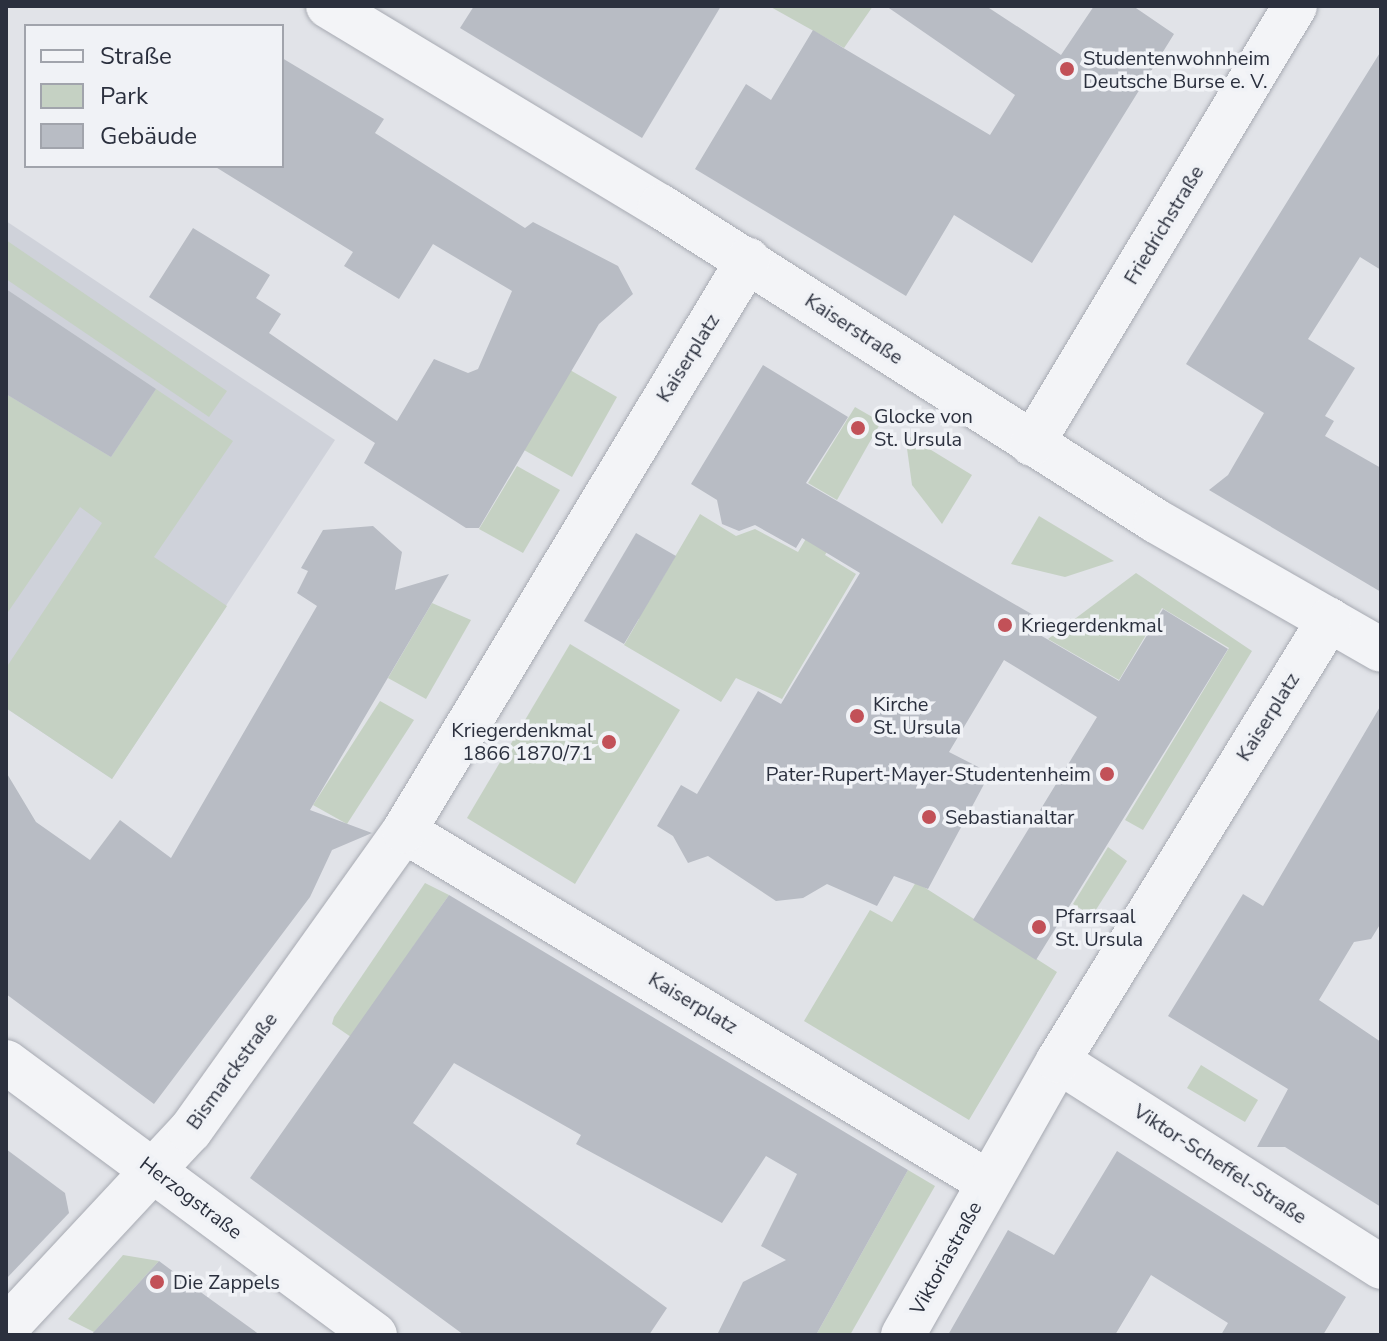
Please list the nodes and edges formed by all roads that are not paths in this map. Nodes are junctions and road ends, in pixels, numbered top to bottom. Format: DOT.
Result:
graph roads {
  1 [pos="328,6"];
  2 [pos="1295,6"];
  3 [pos="748,260"];
  4 [pos="1032,444"];
  5 [pos="1329,620"];
  6 [pos="1381,650"];
  7 [pos="404,831"];
  8 [pos="1058,1061"];
  9 [pos="6,1062"];
  10 [pos="150,1167"];
  11 [pos="988,1182"];
  12 [pos="1381,1267"];
  13 [pos="6,1328"];
  14 [pos="375,1335"];
  15 [pos="903,1335"];
  1 -- 3 [label="street, Kaiserstraße"];
  2 -- 4 [label="street, Friedrichstraße"];
  3 -- 4 [label="street, Kaiserstraße"];
  3 -- 7 [label="street, Kaiserplatz"];
  4 -- 5 [label="street, Kaiserstraße"];
  5 -- 6 [label="street, Kaiserstraße"];
  5 -- 8 [label="street, Kaiserplatz"];
  7 -- 10 [label="street, Bismarckstraße"];
  7 -- 11 [label="street, Kaiserplatz"];
  8 -- 11 [label="street, Kaiserplatz"];
  8 -- 12 [label="street, Viktor-Scheffel-Straße"];
  9 -- 10 [label="street, Herzogstraße"];
  10 -- 13 [label="street, Bismarckstraße"];
  10 -- 14 [label="street, Herzogstraße"];
  11 -- 15 [label="street, Viktoriastraße"];
}
